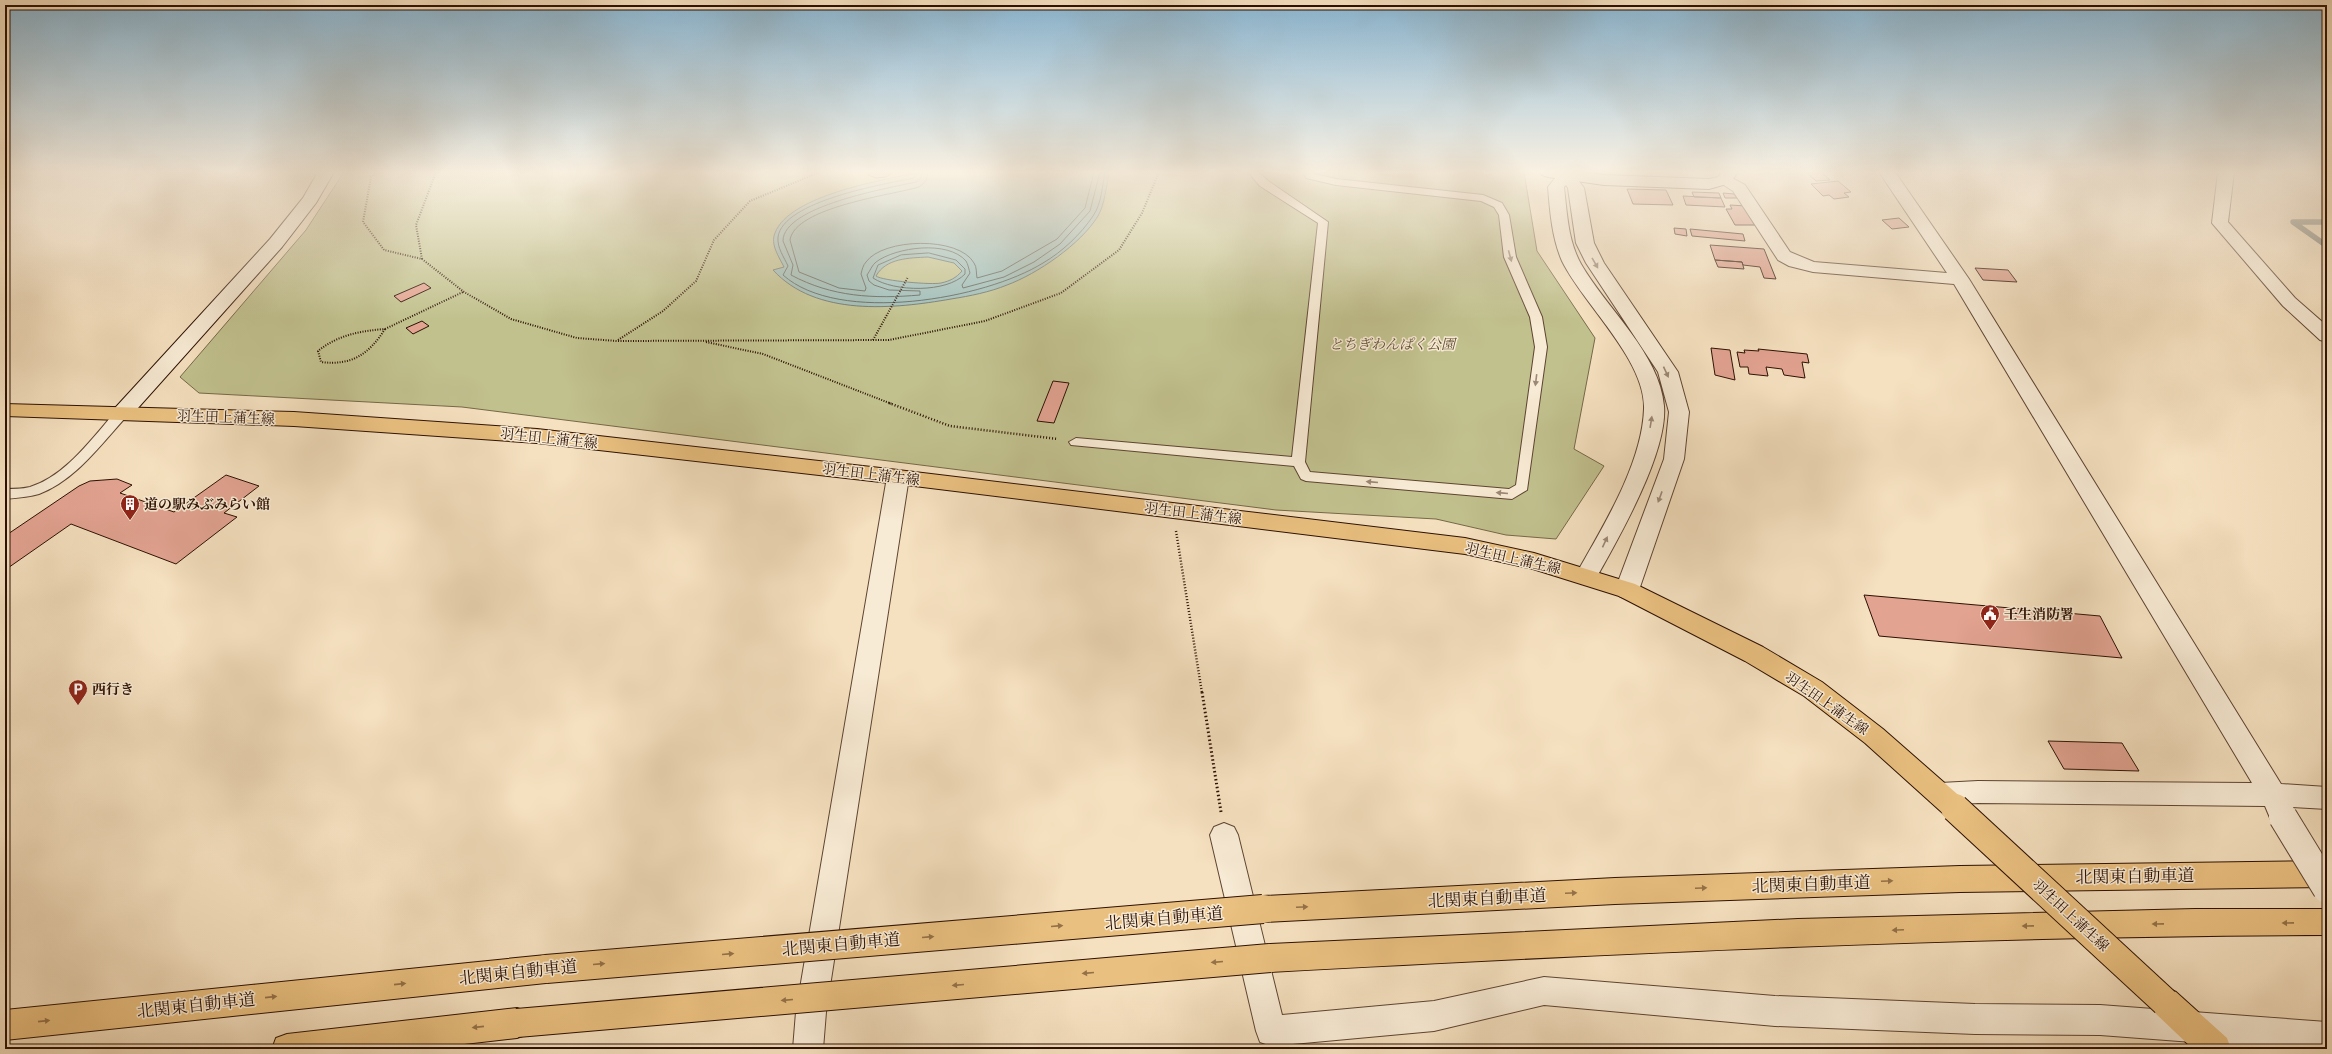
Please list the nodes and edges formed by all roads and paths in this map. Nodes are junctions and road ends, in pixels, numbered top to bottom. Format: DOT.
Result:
graph roads {
  1 [pos="293,221"];
  2 [pos="363,221"];
  3 [pos="417,221"];
  4 [pos="731,221"];
  5 [pos="1137,221"];
  6 [pos="1322,221"];
  7 [pos="1505,221"];
  8 [pos="1560,221"];
  9 [pos="1581,221"];
  10 [pos="1760,221"];
  11 [pos="1921,221"];
  12 [pos="2220,221"];
  13 [pos="422,258"];
  14 [pos="908,277"];
  15 [pos="1960,279"];
  16 [pos="464,292"];
  17 [pos="385,329"];
  18 [pos="2327,336"];
  19 [pos="701,340"];
  20 [pos="873,340"];
  21 [pos="617,341"];
  22 [pos="5,410"];
  23 [pos="122,413"];
  24 [pos="1076,442"];
  25 [pos="1298,462"];
  26 [pos="898,477"];
  27 [pos="5,494"];
  28 [pos="1174,511"];
  29 [pos="1586,576"];
  30 [pos="1627,590"];
  31 [pos="2327,798"];
  32 [pos="1948,801"];
  33 [pos="2278,806"];
  34 [pos="1224,835"];
  35 [pos="2327,874"];
  36 [pos="2327,889"];
  37 [pos="2327,922"];
  38 [pos="5,1025"];
  39 [pos="2194,1029"];
  40 [pos="2327,1037"];
  41 [pos="377,1039"];
  42 [pos="287,1049"];
  43 [pos="316,1049"];
  44 [pos="808,1049"];
  45 [pos="2216,1049"];
  1 -- 23 [label="street"];
  2 -- 13 [label="path"];
  3 -- 13 [label="path"];
  4 -- 21 [label="path"];
  5 -- 20 [label="path"];
  6 -- 25 [label="lane"];
  7 -- 25 [label="lane, one-way"];
  29 -- 8 [label="street, one-way"];
  9 -- 30 [label="street, one-way"];
  10 -- 15 [label="street"];
  11 -- 15 [label="street"];
  12 -- 18 [label="street"];
  13 -- 16 [label="path"];
  14 -- 20 [label="path"];
  15 -- 33 [label="street"];
  16 -- 17 [label="path"];
  16 -- 21 [label="path"];
  17 -- 17 [label="path"];
  19 -- 20 [label="path"];
  19 -- 21 [label="path"];
  19 -- 24 [label="path"];
  22 -- 23 [label="main road, 羽生田上蒲生線"];
  23 -- 26 [label="main road, 羽生田上蒲生線"];
  23 -- 27 [label="lane"];
  24 -- 25 [label="lane"];
  26 -- 28 [label="main road, 羽生田上蒲生線"];
  26 -- 44 [label="street"];
  28 -- 29 [label="main road, 羽生田上蒲生線"];
  28 -- 34 [label="path"];
  29 -- 30 [label="main road, 羽生田上蒲生線"];
  30 -- 32 [label="main road, 羽生田上蒲生線"];
  31 -- 33 [label="street"];
  32 -- 33 [label="street"];
  32 -- 39 [label="main road, 羽生田上蒲生線, bridge"];
  33 -- 36 [label="street, bridge"];
  34 -- 39 [label="street"];
  38 -- 35 [label="main road, 北関東自動車道, one-way, bridge"];
  37 -- 41 [label="main road, one-way, bridge"];
  39 -- 40 [label="street"];
  39 -- 45 [label="main road, 羽生田上蒲生線"];
  41 -- 42 [label="main road"];
  41 -- 43 [label="main road"];
}
